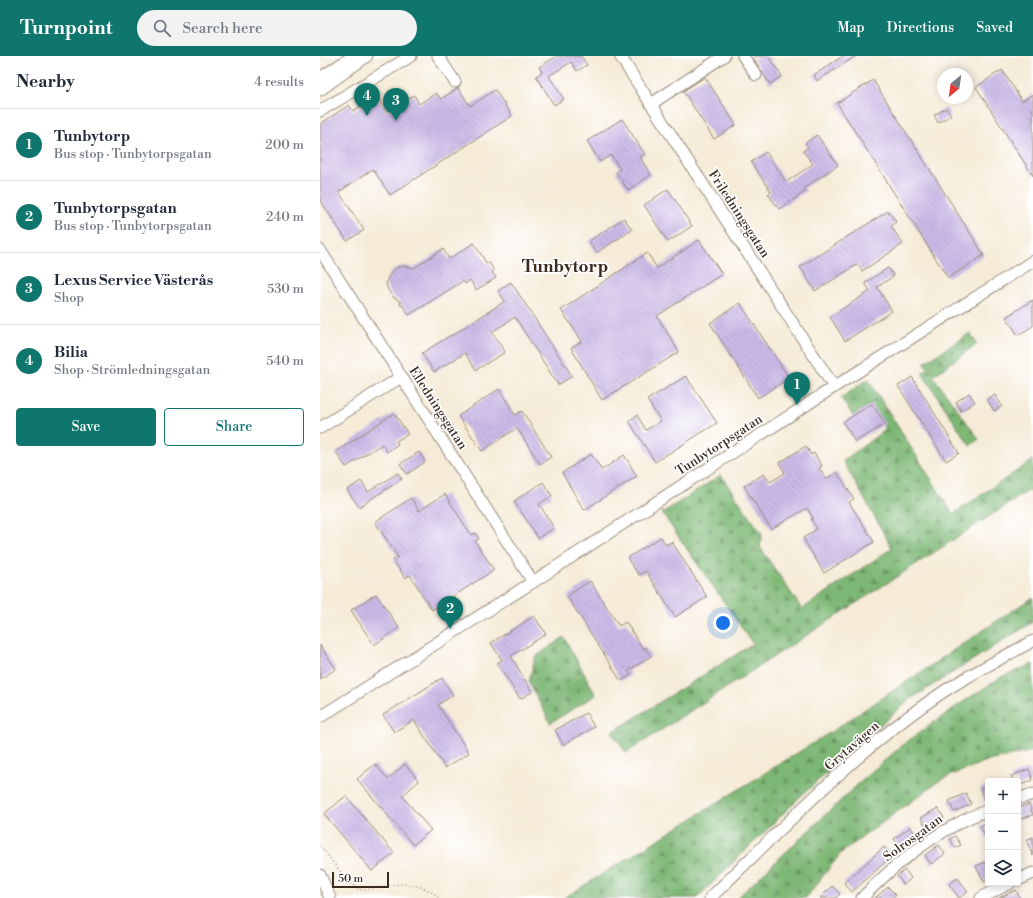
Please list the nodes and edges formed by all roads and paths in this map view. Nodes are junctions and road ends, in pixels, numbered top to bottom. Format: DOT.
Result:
graph roads {
  1 [pos="353,56"];
  2 [pos="367,56"];
  3 [pos="411,56"];
  4 [pos="438,56"];
  5 [pos="620,56"];
  6 [pos="724,56"];
  7 [pos="743,56"];
  8 [pos="756,75"];
  9 [pos="320,78"];
  10 [pos="455,82"];
  11 [pos="320,90"];
  12 [pos="651,104"];
  13 [pos="320,111"];
  14 [pos="320,250"];
  15 [pos="1033,262"];
  16 [pos="401,376"];
  17 [pos="834,387"];
  18 [pos="320,428"];
  19 [pos="533,582"];
  20 [pos="1033,641"];
  21 [pos="320,717"];
  22 [pos="1033,794"];
  23 [pos="1021,798"];
  24 [pos="985,811"];
  25 [pos="320,846"];
  26 [pos="1033,874"];
  27 [pos="320,875"];
  28 [pos="1021,879"];
  29 [pos="1004,886"];
  30 [pos="330,898"];
  31 [pos="439,898"];
  32 [pos="710,898"];
  33 [pos="862,898"];
  34 [pos="981,898"];
  1 -- 9 [label="street"];
  2 -- 11 [label="street"];
  3 -- 13 [label="street"];
  4 -- 10 [label="street"];
  5 -- 12 [label="street, Friledningsgatan"];
  6 -- 12 [label="street"];
  7 -- 8 [label="street"];
  12 -- 17 [label="street, Friledningsgatan"];
  14 -- 16 [label="street, Elledningsgatan"];
  15 -- 17 [label="street, Tunbytorpsgatan"];
  16 -- 18 [label="street"];
  16 -- 19 [label="street, Elledningsgatan"];
  17 -- 19 [label="street, Tunbytorpsgatan"];
  19 -- 21 [label="street, Tunbytorpsgatan"];
  20 -- 32 [label="street, Grytavägen"];
  22 -- 23 [label="street"];
  24 -- 33 [label="street, Solrosgatan"];
  25 -- 31 [label="path"];
  26 -- 28 [label="street"];
  27 -- 30 [label="street"];
  29 -- 34 [label="street"];
}
